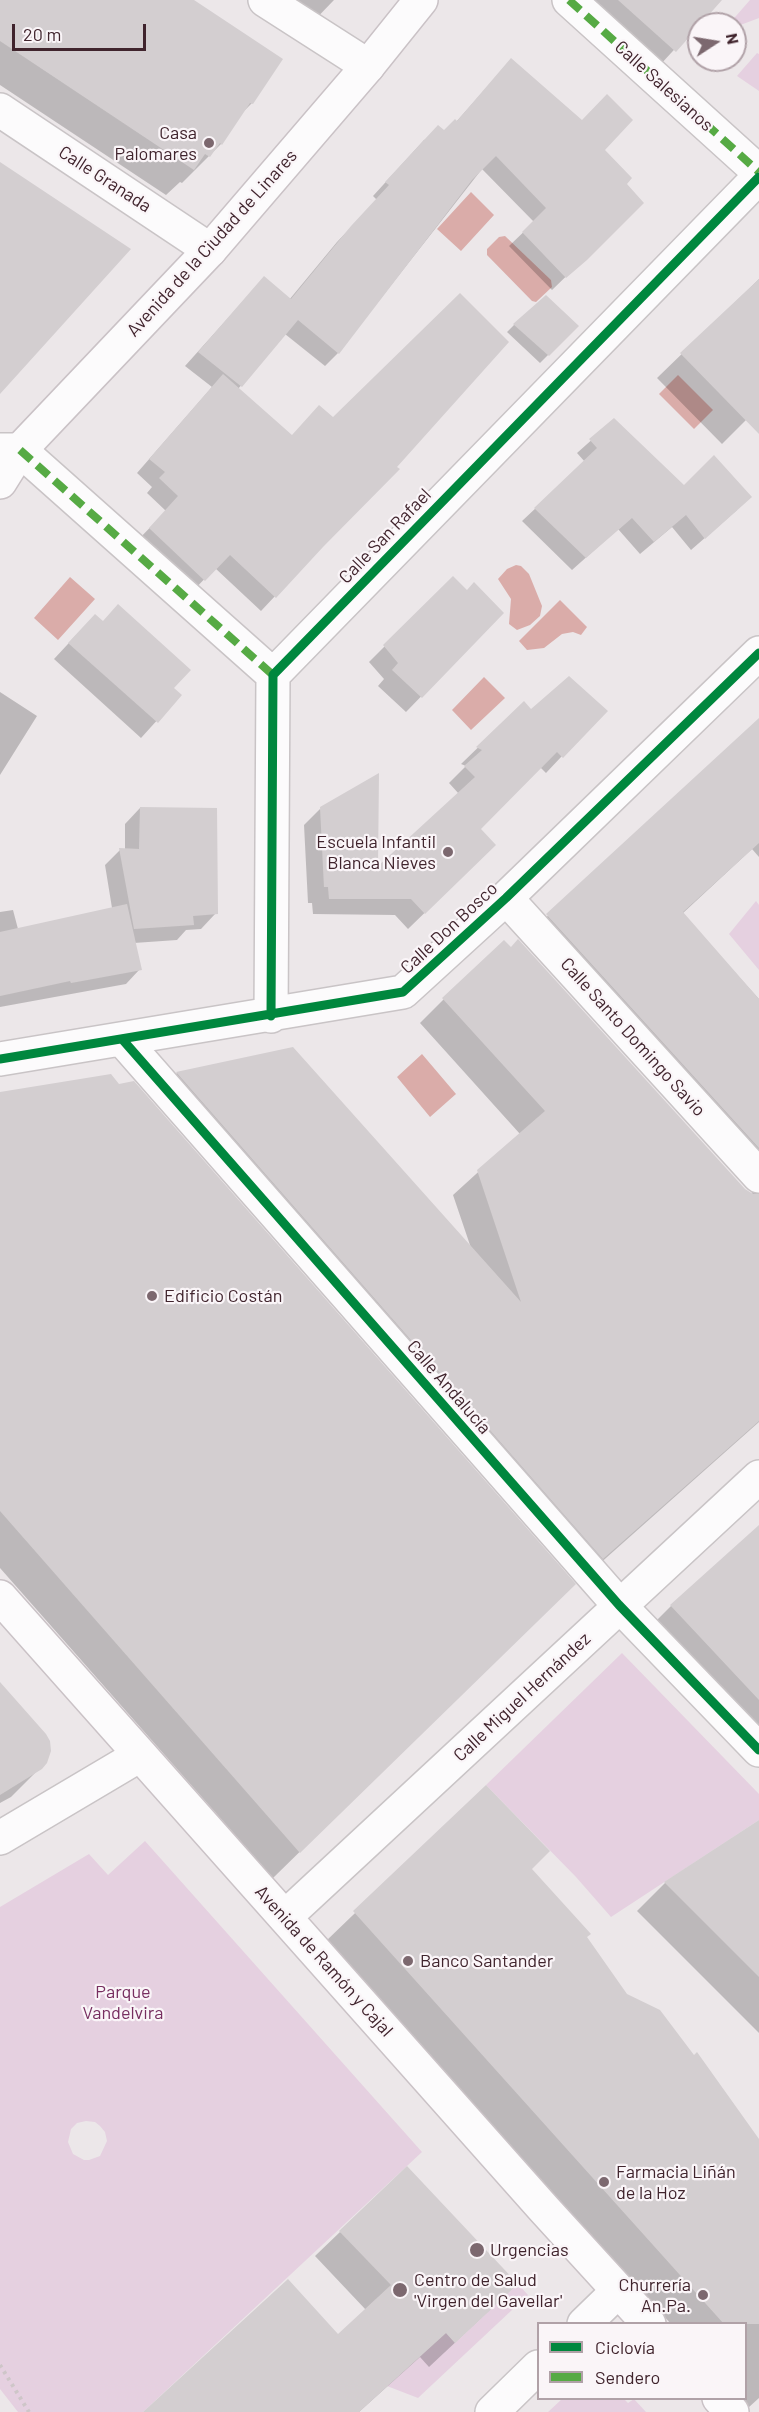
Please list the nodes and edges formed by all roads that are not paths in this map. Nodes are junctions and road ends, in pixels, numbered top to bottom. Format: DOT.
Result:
graph roads {
  1 [pos="265,0"];
  2 [pos="421,0"];
  3 [pos="569,0"];
  4 [pos="368,66"];
  5 [pos="0,110"];
  6 [pos="759,174"];
  7 [pos="210,250"];
  8 [pos="10,450"];
  9 [pos="0,482"];
  10 [pos="759,653"];
  11 [pos="273,675"];
  12 [pos="506,898"];
  13 [pos="271,1016"];
  14 [pos="122,1040"];
  15 [pos="0,1059"];
  16 [pos="759,1176"];
  17 [pos="759,1477"];
  18 [pos="0,1597"];
  19 [pos="619,1605"];
  20 [pos="759,1750"];
  21 [pos="140,1755"];
  22 [pos="0,1838"];
  23 [pos="285,1917"];
  24 [pos="618,2291"];
  25 [pos="586,2322"];
  26 [pos="647,2322"];
  27 [pos="537,2368"];
  28 [pos="721,2400"];
  29 [pos="492,2412"];
  30 [pos="732,2412"];
  1 -- 4 [label="street"];
  2 -- 4 [label="street, Avenida de la Ciudad de Linares"];
  3 -- 6 [label="street, Calle Salesianos"];
  4 -- 7 [label="street, Avenida de la Ciudad de Linares"];
  5 -- 7 [label="street, Calle Granada"];
  6 -- 11 [label="street, Calle San Rafael"];
  7 -- 8 [label="street, Avenida de la Ciudad de Linares"];
  8 -- 9 [label="street, Avenida de la Ciudad de Linares"];
  8 -- 11 [label="street"];
  10 -- 12 [label="street, Calle Don Bosco"];
  11 -- 13 [label="street"];
  12 -- 13 [label="street, Calle Don Bosco"];
  12 -- 16 [label="street, Calle Santo Domingo Savio"];
  13 -- 14 [label="street, Calle Don Bosco"];
  14 -- 15 [label="street, Calle Don Bosco"];
  14 -- 19 [label="street, Calle Andalucía"];
  17 -- 19 [label="street, Calle Miguel Hernández"];
  18 -- 21 [label="street, Avenida de Ramón y Cajal"];
  19 -- 20 [label="street, Calle Andalucía"];
  19 -- 23 [label="street, Calle Miguel Hernández"];
  21 -- 22 [label="street"];
  21 -- 23 [label="street, Avenida de Ramón y Cajal"];
  23 -- 24 [label="street, Avenida de Ramón y Cajal"];
  24 -- 25 [label="street"];
  24 -- 26 [label="street, Avenida de Ramón y Cajal"];
  27 -- 29 [label="street"];
  28 -- 30 [label="street"];
}
